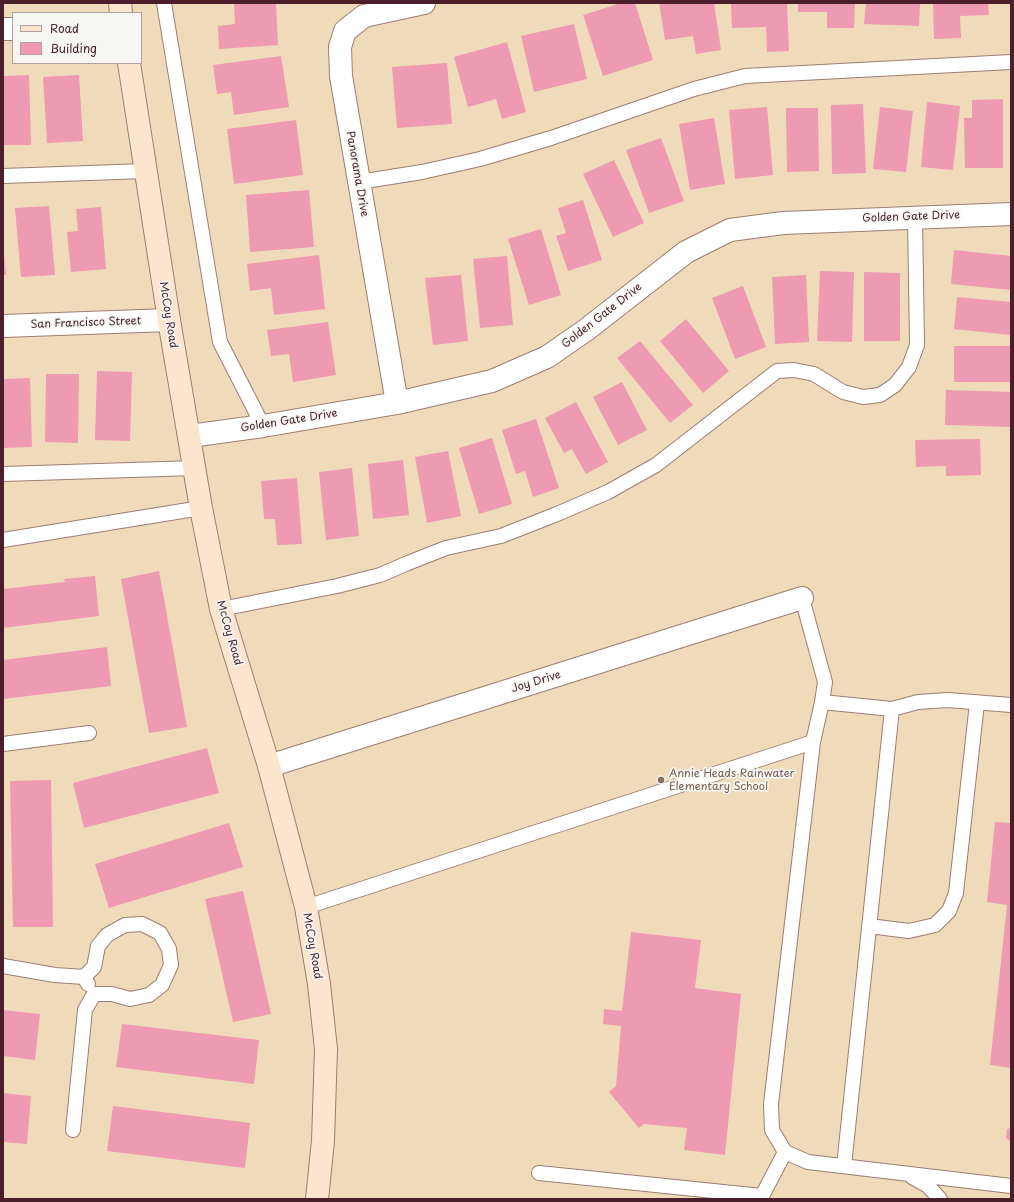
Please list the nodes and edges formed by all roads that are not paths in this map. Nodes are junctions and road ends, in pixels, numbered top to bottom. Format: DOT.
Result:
graph roads {
  1 [pos="164,3"];
  2 [pos="424,3"];
  3 [pos="1011,62"];
  4 [pos="129,64"];
  5 [pos="146,171"];
  6 [pos="3,176"];
  7 [pos="358,182"];
  8 [pos="1011,214"];
  9 [pos="915,217"];
  10 [pos="169,320"];
  11 [pos="3,326"];
  12 [pos="397,403"];
  13 [pos="262,426"];
  14 [pos="190,436"];
  15 [pos="195,468"];
  16 [pos="3,474"];
  17 [pos="201,508"];
  18 [pos="3,540"];
  19 [pos="802,598"];
  20 [pos="221,609"];
  21 [pos="822,702"];
  22 [pos="977,703"];
  23 [pos="1011,705"];
  24 [pos="892,708"];
  25 [pos="88,733"];
  26 [pos="813,742"];
  27 [pos="3,744"];
  28 [pos="269,766"];
  29 [pos="306,907"];
  30 [pos="869,926"];
  31 [pos="3,966"];
  32 [pos="84,977"];
  33 [pos="94,994"];
  34 [pos="73,1130"];
  35 [pos="785,1152"];
  36 [pos="844,1166"];
  37 [pos="539,1173"];
  38 [pos="905,1174"];
  39 [pos="1011,1186"];
  40 [pos="762,1197"];
  41 [pos="317,1199"];
  42 [pos="940,1199"];
  1 -- 13 [label="lane"];
  2 -- 7 [label="street, Panorama Drive"];
  3 -- 7 [label="lane"];
  4 -- 5 [label="street, McCoy Road"];
  5 -- 6 [label="lane"];
  5 -- 10 [label="street, McCoy Road"];
  7 -- 12 [label="street, Panorama Drive"];
  8 -- 9 [label="street, Golden Gate Drive"];
  9 -- 12 [label="street, Golden Gate Drive"];
  9 -- 20 [label="lane"];
  10 -- 11 [label="street, San Francisco Street"];
  10 -- 14 [label="street, McCoy Road"];
  12 -- 13 [label="street, Golden Gate Drive"];
  13 -- 14 [label="street, Golden Gate Drive"];
  14 -- 15 [label="street, McCoy Road"];
  15 -- 16 [label="lane"];
  15 -- 17 [label="street, McCoy Road"];
  17 -- 18 [label="lane"];
  17 -- 20 [label="street, McCoy Road"];
  19 -- 21 [label="lane"];
  19 -- 28 [label="street, Joy Drive"];
  20 -- 28 [label="street, McCoy Road"];
  21 -- 24 [label="lane"];
  21 -- 26 [label="lane"];
  22 -- 23 [label="lane"];
  22 -- 24 [label="lane"];
  22 -- 30 [label="lane"];
  24 -- 30 [label="lane"];
  25 -- 27 [label="lane"];
  26 -- 29 [label="lane"];
  26 -- 35 [label="lane"];
  28 -- 29 [label="street, McCoy Road"];
  29 -- 41 [label="street, McCoy Road"];
  30 -- 36 [label="lane"];
  31 -- 32 [label="lane"];
  32 -- 33 [label="lane"];
  32 -- 33 [label="lane"];
  33 -- 34 [label="lane"];
  35 -- 36 [label="lane"];
  35 -- 40 [label="lane"];
  36 -- 38 [label="lane"];
  37 -- 40 [label="lane"];
  38 -- 39 [label="lane"];
  38 -- 42 [label="lane"];
}
